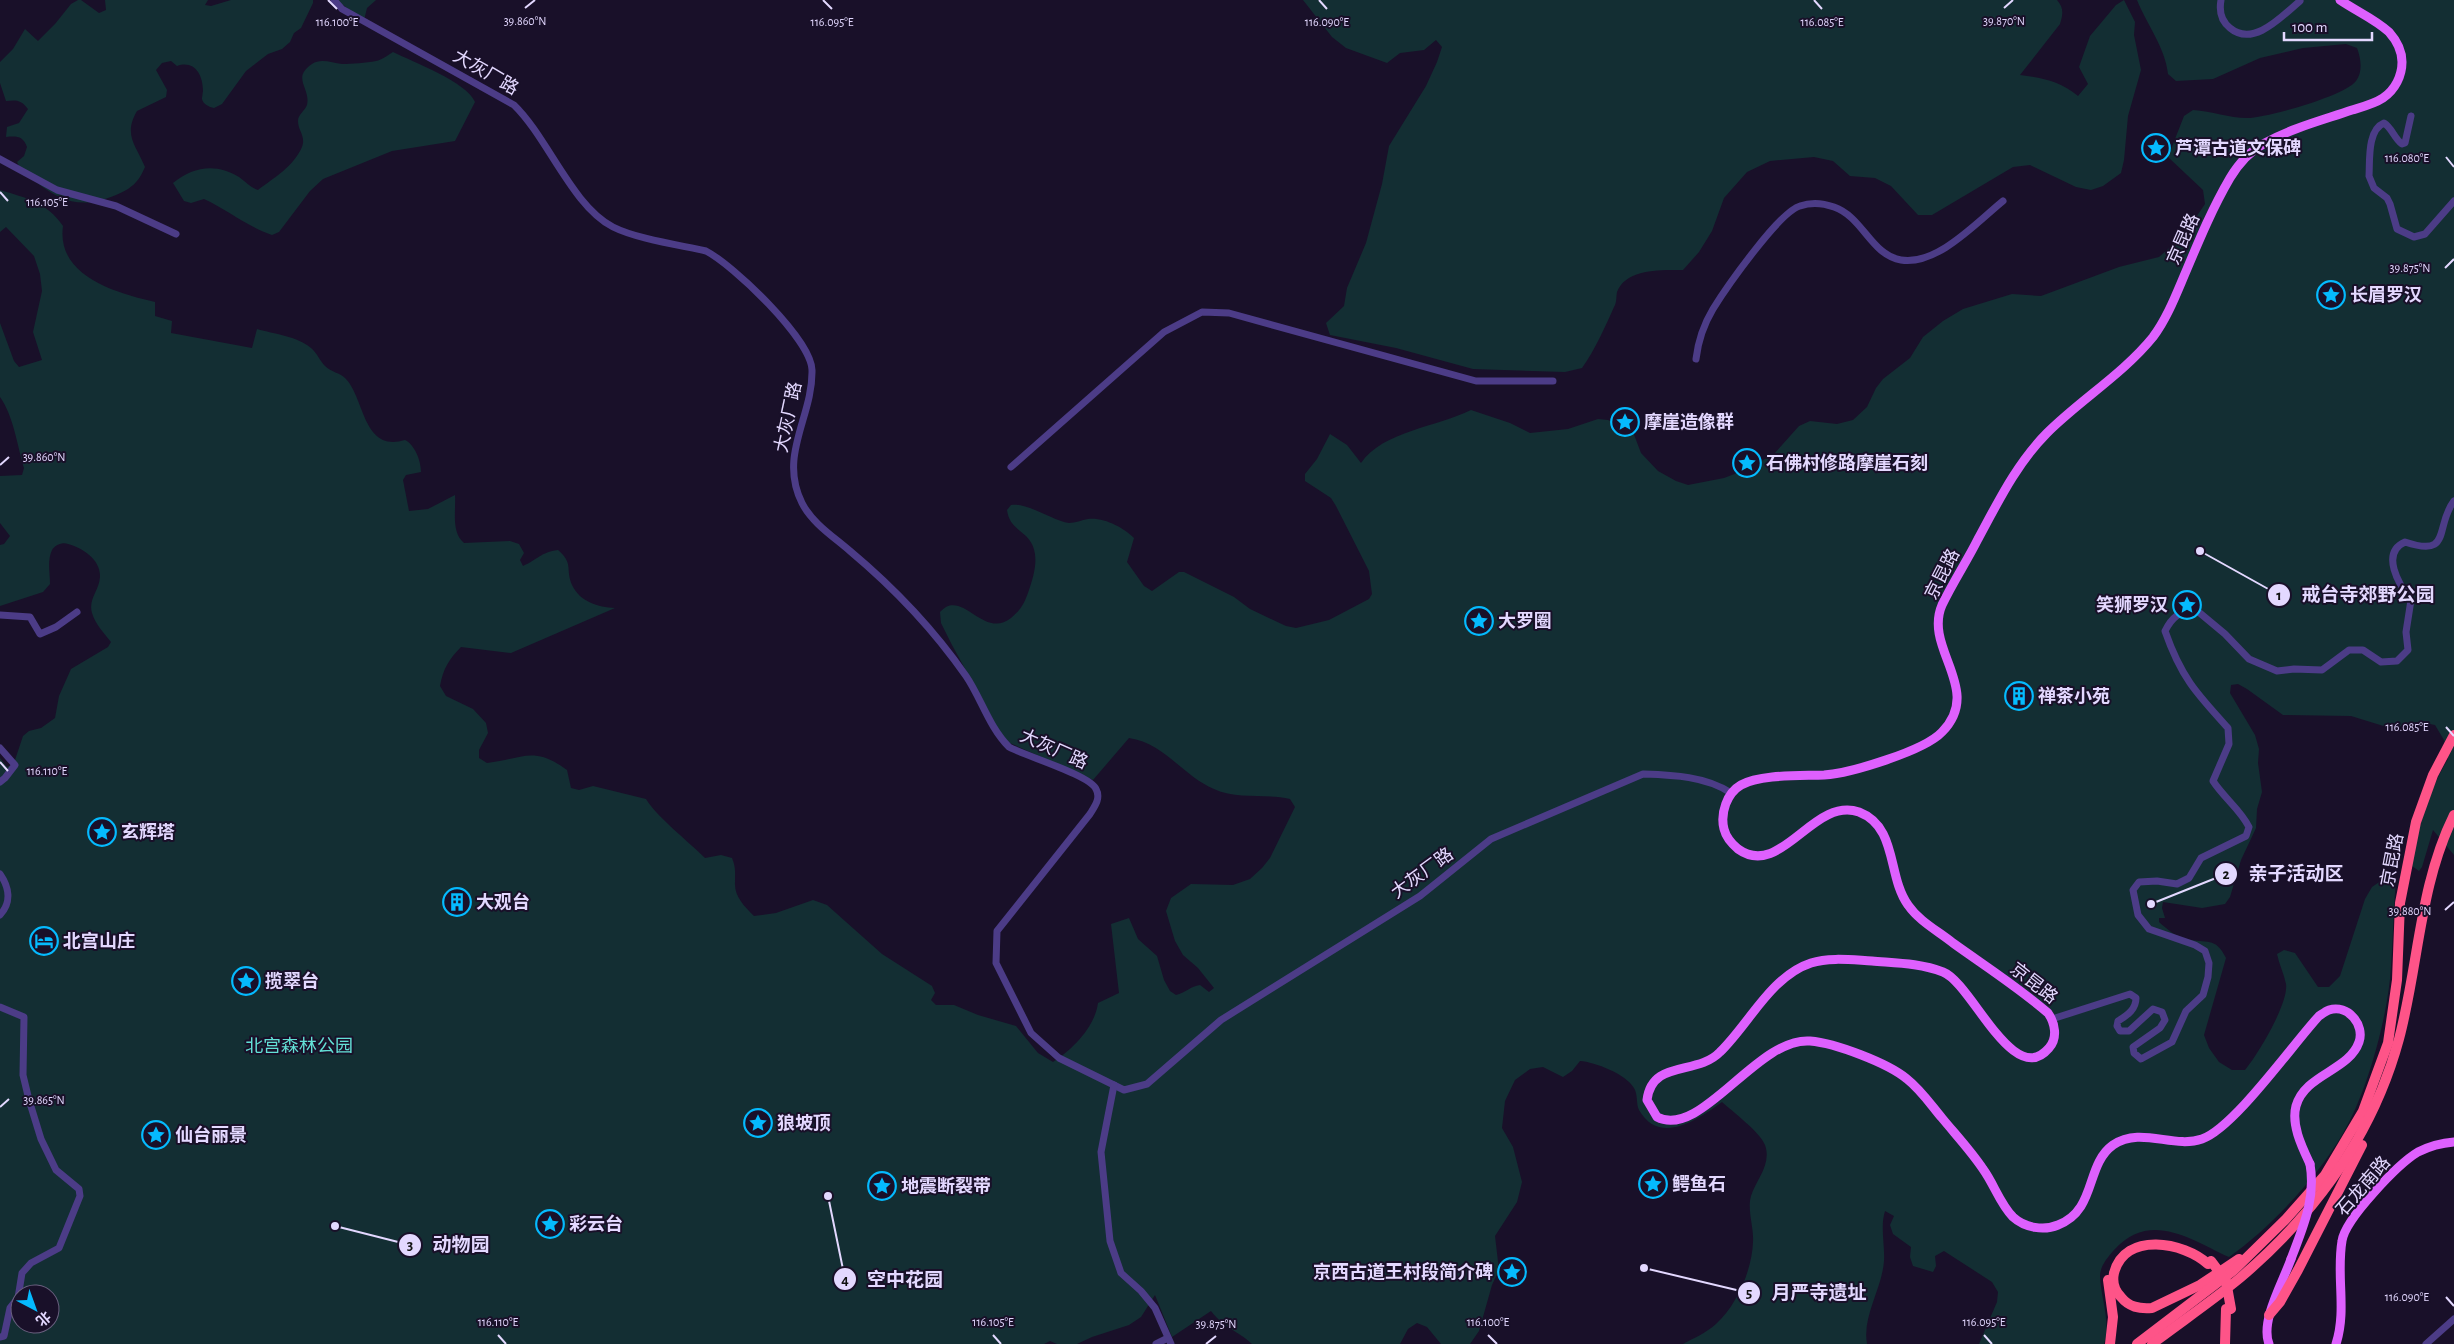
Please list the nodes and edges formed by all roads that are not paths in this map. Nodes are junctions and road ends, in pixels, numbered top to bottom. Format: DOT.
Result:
graph roads {
  1 [pos="334,0"];
  2 [pos="2221,0"];
  3 [pos="2301,0"];
  4 [pos="2340,0"];
  5 [pos="2411,116"];
  6 [pos="0,159"];
  7 [pos="2003,201"];
  8 [pos="2454,201"];
  9 [pos="176,234"];
  10 [pos="1696,359"];
  11 [pos="1553,381"];
  12 [pos="1011,467"];
  13 [pos="2454,501"];
  14 [pos="77,612"];
  15 [pos="0,615"];
  16 [pos="2454,735"];
  17 [pos="0,748"];
  18 [pos="0,782"];
  19 [pos="1731,793"];
  20 [pos="2454,816"];
  21 [pos="0,874"];
  22 [pos="0,914"];
  23 [pos="0,1007"];
  24 [pos="2052,1018"];
  25 [pos="2387,1077"];
  26 [pos="1114,1085"];
  27 [pos="2454,1142"];
  28 [pos="2262,1243"];
  29 [pos="2209,1262"];
  30 [pos="2228,1309"];
  31 [pos="2269,1315"];
  32 [pos="2454,1318"];
  33 [pos="0,1337"];
  34 [pos="1170,1341"];
  35 [pos="1156,1344"];
  36 [pos="2110,1344"];
  37 [pos="2137,1344"];
  38 [pos="2152,1344"];
  39 [pos="2225,1344"];
  40 [pos="2230,1344"];
  41 [pos="2269,1344"];
  42 [pos="2336,1344"];
  43 [pos="2426,1344"];
  1 -- 26 [label="street, 大灰厂路"];
  2 -- 3 [label="street"];
  4 -- 19 [label="main road, 京昆路"];
  5 -- 8 [label="street"];
  6 -- 9 [label="street"];
  7 -- 10 [label="street"];
  11 -- 12 [label="street"];
  13 -- 24 [label="street"];
  14 -- 15 [label="street"];
  16 -- 28 [label="highway, 京昆路"];
  17 -- 18 [label="street"];
  19 -- 24 [label="main road, 京昆路"];
  19 -- 26 [label="street, 大灰厂路"];
  20 -- 25 [label="highway"];
  21 -- 22 [label="street"];
  23 -- 33 [label="street"];
  24 -- 31 [label="main road, 京昆路, bridge"];
  25 -- 31 [label="highway"];
  25 -- 38 [label="highway"];
  26 -- 34 [label="street"];
  27 -- 42 [label="main road, 石龙南路"];
  28 -- 29 [label="highway"];
  28 -- 37 [label="highway, 京昆路"];
  29 -- 30 [label="highway, bridge"];
  29 -- 36 [label="highway"];
  30 -- 39 [label="highway"];
  30 -- 40 [label="highway"];
  31 -- 41 [label="main road"];
  32 -- 43 [label="street"];
  34 -- 35 [label="street"];
}
